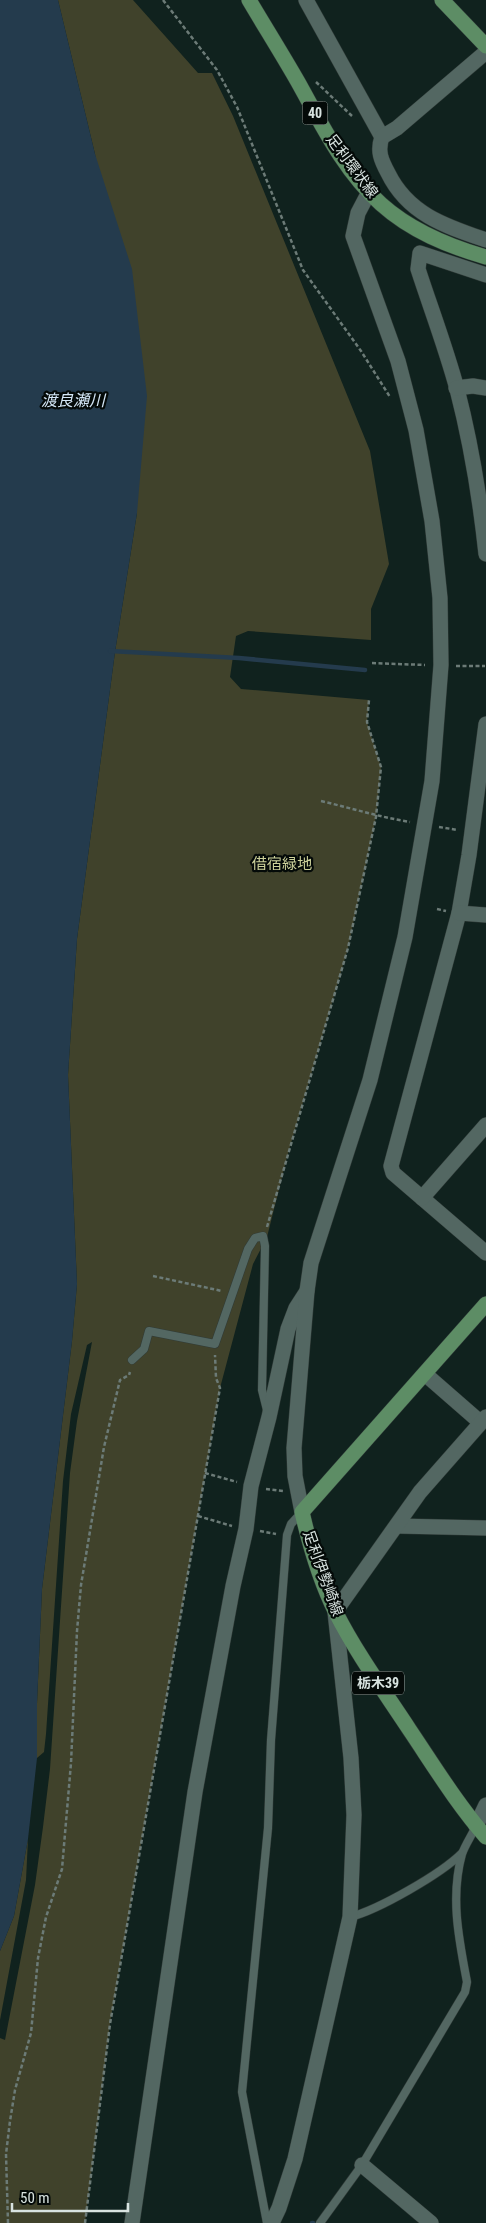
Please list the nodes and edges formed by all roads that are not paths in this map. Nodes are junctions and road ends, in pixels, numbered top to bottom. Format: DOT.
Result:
graph roads {
  1 [pos="249,0"];
  2 [pos="306,0"];
  3 [pos="442,0"];
  4 [pos="486,46"];
  5 [pos="486,52"];
  6 [pos="382,137"];
  7 [pos="369,192"];
  8 [pos="486,240"];
  9 [pos="486,257"];
  10 [pos="486,275"];
  11 [pos="456,388"];
  12 [pos="486,388"];
  13 [pos="483,496"];
  14 [pos="486,554"];
  15 [pos="486,724"];
  16 [pos="459,913"];
  17 [pos="486,915"];
  18 [pos="486,1125"];
  19 [pos="422,1198"];
  20 [pos="486,1253"];
  21 [pos="307,1291"];
  22 [pos="486,1304"];
  23 [pos="132,1360"];
  24 [pos="425,1374"];
  25 [pos="269,1417"];
  26 [pos="483,1419"];
  27 [pos="302,1512"];
  28 [pos="397,1526"];
  29 [pos="486,1528"];
  30 [pos="335,1612"];
  31 [pos="486,1806"];
  32 [pos="481,1832"];
  33 [pos="462,1853"];
  34 [pos="350,1917"];
  35 [pos="362,2166"];
  36 [pos="132,2223"];
  37 [pos="267,2223"];
  38 [pos="272,2223"];
  39 [pos="320,2223"];
  40 [pos="431,2223"];
  1 -- 7 [label="main road, 足利環状線 / 40"];
  2 -- 6 [label="street"];
  3 -- 4 [label="main road"];
  5 -- 6 [label="street"];
  6 -- 8 [label="street"];
  7 -- 9 [label="main road, 足利環状線 / 40"];
  7 -- 21 [label="street"];
  10 -- 11 [label="street"];
  11 -- 12 [label="street"];
  11 -- 13 [label="street"];
  13 -- 14 [label="street"];
  15 -- 16 [label="street"];
  16 -- 17 [label="street"];
  16 -- 19 [label="street"];
  18 -- 19 [label="street"];
  19 -- 20 [label="street"];
  21 -- 25 [label="street"];
  21 -- 27 [label="street"];
  22 -- 24 [label="main road, 足利伊勢崎線"];
  23 -- 25 [label="lane"];
  24 -- 26 [label="street"];
  24 -- 27 [label="main road, 足利伊勢崎線"];
  25 -- 36 [label="street"];
  26 -- 28 [label="street"];
  27 -- 30 [label="main road, 足利伊勢崎線 / 栃木39"];
  27 -- 37 [label="lane"];
  28 -- 29 [label="street"];
  28 -- 30 [label="street"];
  30 -- 32 [label="main road, 足利伊勢崎線 / 栃木39"];
  30 -- 34 [label="street"];
  31 -- 32 [label="street"];
  32 -- 33 [label="lane"];
  33 -- 34 [label="lane"];
  33 -- 35 [label="lane"];
  34 -- 38 [label="street"];
  35 -- 39 [label="lane"];
  35 -- 40 [label="street"];
}
